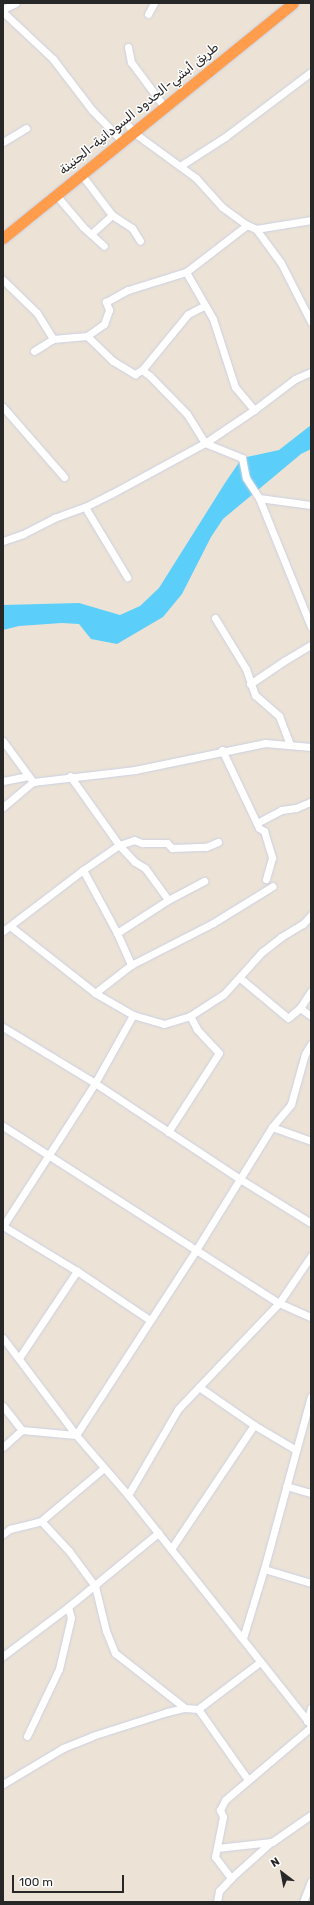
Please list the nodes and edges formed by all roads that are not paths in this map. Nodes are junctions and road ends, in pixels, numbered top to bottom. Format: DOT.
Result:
graph roads {
  1 [pos="16,3"];
  2 [pos="154,3"];
  3 [pos="282,3"];
  4 [pos="293,3"];
  5 [pos="3,11"];
  6 [pos="148,14"];
  7 [pos="128,47"];
  8 [pos="311,72"];
  9 [pos="160,101"];
  10 [pos="26,128"];
  11 [pos="131,129"];
  12 [pos="120,138"];
  13 [pos="3,142"];
  14 [pos="180,166"];
  15 [pos="81,174"];
  16 [pos="56,195"];
  17 [pos="112,215"];
  18 [pos="311,220"];
  19 [pos="246,225"];
  20 [pos="3,228"];
  21 [pos="256,229"];
  22 [pos="91,234"];
  23 [pos="3,238"];
  24 [pos="140,241"];
  25 [pos="104,246"];
  26 [pos="186,272"];
  27 [pos="3,280"];
  28 [pos="204,306"];
  29 [pos="311,322"];
  30 [pos="87,336"];
  31 [pos="53,339"];
  32 [pos="34,351"];
  33 [pos="142,370"];
  34 [pos="311,372"];
  35 [pos="3,407"];
  36 [pos="254,410"];
  37 [pos="205,443"];
  38 [pos="64,477"];
  39 [pos="259,498"];
  40 [pos="311,504"];
  41 [pos="85,507"];
  42 [pos="3,540"];
  43 [pos="127,577"];
  44 [pos="215,618"];
  45 [pos="311,627"];
  46 [pos="311,645"];
  47 [pos="250,684"];
  48 [pos="3,741"];
  49 [pos="290,744"];
  50 [pos="311,747"];
  51 [pos="222,750"];
  52 [pos="70,776"];
  53 [pos="31,779"];
  54 [pos="3,781"];
  55 [pos="311,804"];
  56 [pos="3,807"];
  57 [pos="257,823"];
  58 [pos="218,842"];
  59 [pos="119,845"];
  60 [pos="83,870"];
  61 [pos="266,879"];
  62 [pos="204,881"];
  63 [pos="273,886"];
  64 [pos="168,900"];
  65 [pos="311,915"];
  66 [pos="10,926"];
  67 [pos="3,931"];
  68 [pos="117,933"];
  69 [pos="131,965"];
  70 [pos="240,978"];
  71 [pos="311,992"];
  72 [pos="94,993"];
  73 [pos="300,1008"];
  74 [pos="133,1015"];
  75 [pos="190,1016"];
  76 [pos="311,1016"];
  77 [pos="3,1027"];
  78 [pos="311,1044"];
  79 [pos="95,1083"];
  80 [pos="3,1126"];
  81 [pos="272,1127"];
  82 [pos="168,1132"];
  83 [pos="311,1141"];
  84 [pos="48,1155"];
  85 [pos="240,1179"];
  86 [pos="311,1223"];
  87 [pos="3,1226"];
  88 [pos="196,1250"];
  89 [pos="311,1256"];
  90 [pos="77,1272"];
  91 [pos="279,1303"];
  92 [pos="311,1317"];
  93 [pos="150,1320"];
  94 [pos="3,1338"];
  95 [pos="19,1358"];
  96 [pos="199,1387"];
  97 [pos="311,1396"];
  98 [pos="3,1406"];
  99 [pos="310,1406"];
  100 [pos="254,1425"];
  101 [pos="22,1430"];
  102 [pos="76,1435"];
  103 [pos="3,1448"];
  104 [pos="296,1450"];
  105 [pos="104,1468"];
  106 [pos="286,1486"];
  107 [pos="311,1493"];
  108 [pos="128,1496"];
  109 [pos="41,1521"];
  110 [pos="158,1533"];
  111 [pos="3,1534"];
  112 [pos="171,1549"];
  113 [pos="264,1569"];
  114 [pos="311,1583"];
  115 [pos="95,1586"];
  116 [pos="68,1607"];
  117 [pos="243,1638"];
  118 [pos="3,1656"];
  119 [pos="260,1662"];
  120 [pos="185,1708"];
  121 [pos="311,1708"];
  122 [pos="198,1709"];
  123 [pos="310,1724"];
  124 [pos="27,1736"];
  125 [pos="248,1780"];
  126 [pos="3,1784"];
  127 [pos="311,1815"];
  128 [pos="272,1842"];
  129 [pos="217,1848"];
  130 [pos="231,1878"];
  131 [pos="311,1881"];
  132 [pos="217,1902"];
  133 [pos="303,1902"];
  1 -- 5 [label="street"];
  2 -- 6 [label="street"];
  3 -- 9 [label="highway"];
  4 -- 11 [label="highway, طريق أبشي-الحدود السودانية-الجنينة"];
  5 -- 12 [label="street"];
  7 -- 9 [label="street"];
  8 -- 14 [label="street"];
  9 -- 11 [label="highway"];
  10 -- 13 [label="street"];
  11 -- 12 [label="highway, طريق أبشي-الحدود السودانية-الجنينة"];
  11 -- 14 [label="street"];
  12 -- 15 [label="highway, طريق أبشي-الحدود السودانية-الجنينة"];
  12 -- 20 [label="highway"];
  14 -- 19 [label="street"];
  15 -- 16 [label="highway, طريق أبشي-الحدود السودانية-الجنينة"];
  15 -- 17 [label="street"];
  16 -- 22 [label="street"];
  16 -- 23 [label="highway, طريق أبشي-الحدود السودانية-الجنينة"];
  17 -- 22 [label="street"];
  17 -- 24 [label="street"];
  18 -- 21 [label="street"];
  19 -- 21 [label="street"];
  19 -- 26 [label="street"];
  21 -- 29 [label="street"];
  22 -- 25 [label="street"];
  26 -- 28 [label="street"];
  26 -- 30 [label="street"];
  27 -- 31 [label="street"];
  28 -- 33 [label="street"];
  28 -- 36 [label="street"];
  30 -- 31 [label="street"];
  30 -- 33 [label="street"];
  31 -- 32 [label="street"];
  33 -- 37 [label="street"];
  34 -- 36 [label="street"];
  35 -- 38 [label="street"];
  36 -- 37 [label="street"];
  37 -- 39 [label="street"];
  37 -- 41 [label="street"];
  39 -- 40 [label="street"];
  39 -- 45 [label="street"];
  41 -- 42 [label="street"];
  41 -- 43 [label="street"];
  44 -- 47 [label="street"];
  46 -- 47 [label="street"];
  47 -- 49 [label="street"];
  48 -- 53 [label="street"];
  49 -- 50 [label="street"];
  49 -- 51 [label="street"];
  51 -- 52 [label="street"];
  51 -- 57 [label="street"];
  52 -- 53 [label="street"];
  52 -- 59 [label="street"];
  53 -- 54 [label="street"];
  53 -- 56 [label="street"];
  55 -- 57 [label="street"];
  57 -- 61 [label="street"];
  58 -- 59 [label="street"];
  59 -- 60 [label="street"];
  59 -- 64 [label="street"];
  60 -- 66 [label="street"];
  60 -- 68 [label="street"];
  62 -- 64 [label="street"];
  63 -- 69 [label="street"];
  64 -- 68 [label="street"];
  65 -- 70 [label="street"];
  66 -- 67 [label="street"];
  66 -- 72 [label="street"];
  68 -- 69 [label="street"];
  69 -- 72 [label="street"];
  70 -- 73 [label="street"];
  70 -- 75 [label="street"];
  71 -- 73 [label="street"];
  72 -- 74 [label="street"];
  73 -- 76 [label="street"];
  74 -- 75 [label="street"];
  74 -- 79 [label="street"];
  75 -- 82 [label="street"];
  77 -- 79 [label="street"];
  78 -- 81 [label="street"];
  79 -- 82 [label="street"];
  79 -- 84 [label="street"];
  80 -- 84 [label="street"];
  81 -- 83 [label="street"];
  81 -- 85 [label="street"];
  82 -- 85 [label="street"];
  84 -- 87 [label="street"];
  84 -- 88 [label="street"];
  85 -- 86 [label="street"];
  85 -- 88 [label="street"];
  87 -- 90 [label="street"];
  88 -- 91 [label="street"];
  88 -- 93 [label="street"];
  89 -- 91 [label="street"];
  90 -- 93 [label="street"];
  90 -- 95 [label="street"];
  91 -- 92 [label="street"];
  91 -- 96 [label="street"];
  93 -- 102 [label="street"];
  94 -- 95 [label="street"];
  95 -- 102 [label="street"];
  96 -- 100 [label="street"];
  96 -- 108 [label="street"];
  97 -- 99 [label="street"];
  98 -- 101 [label="street"];
  99 -- 104 [label="street"];
  100 -- 104 [label="street"];
  100 -- 112 [label="street"];
  101 -- 102 [label="street"];
  101 -- 103 [label="street"];
  102 -- 105 [label="street"];
  104 -- 106 [label="street"];
  105 -- 108 [label="street"];
  105 -- 109 [label="street"];
  106 -- 107 [label="street"];
  106 -- 113 [label="street"];
  108 -- 110 [label="street"];
  109 -- 111 [label="street"];
  109 -- 115 [label="street"];
  110 -- 112 [label="street"];
  110 -- 115 [label="street"];
  112 -- 117 [label="street"];
  113 -- 114 [label="street"];
  113 -- 117 [label="street"];
  115 -- 116 [label="street"];
  115 -- 120 [label="street"];
  116 -- 118 [label="street"];
  116 -- 124 [label="street"];
  117 -- 119 [label="street"];
  119 -- 122 [label="street"];
  119 -- 123 [label="street"];
  120 -- 122 [label="street"];
  120 -- 126 [label="street"];
  121 -- 123 [label="street"];
  122 -- 125 [label="street"];
  123 -- 125 [label="street"];
  125 -- 129 [label="street"];
  127 -- 128 [label="street"];
  128 -- 129 [label="street"];
  128 -- 130 [label="street"];
  129 -- 130 [label="street"];
  130 -- 132 [label="street"];
  131 -- 133 [label="street"];
}
